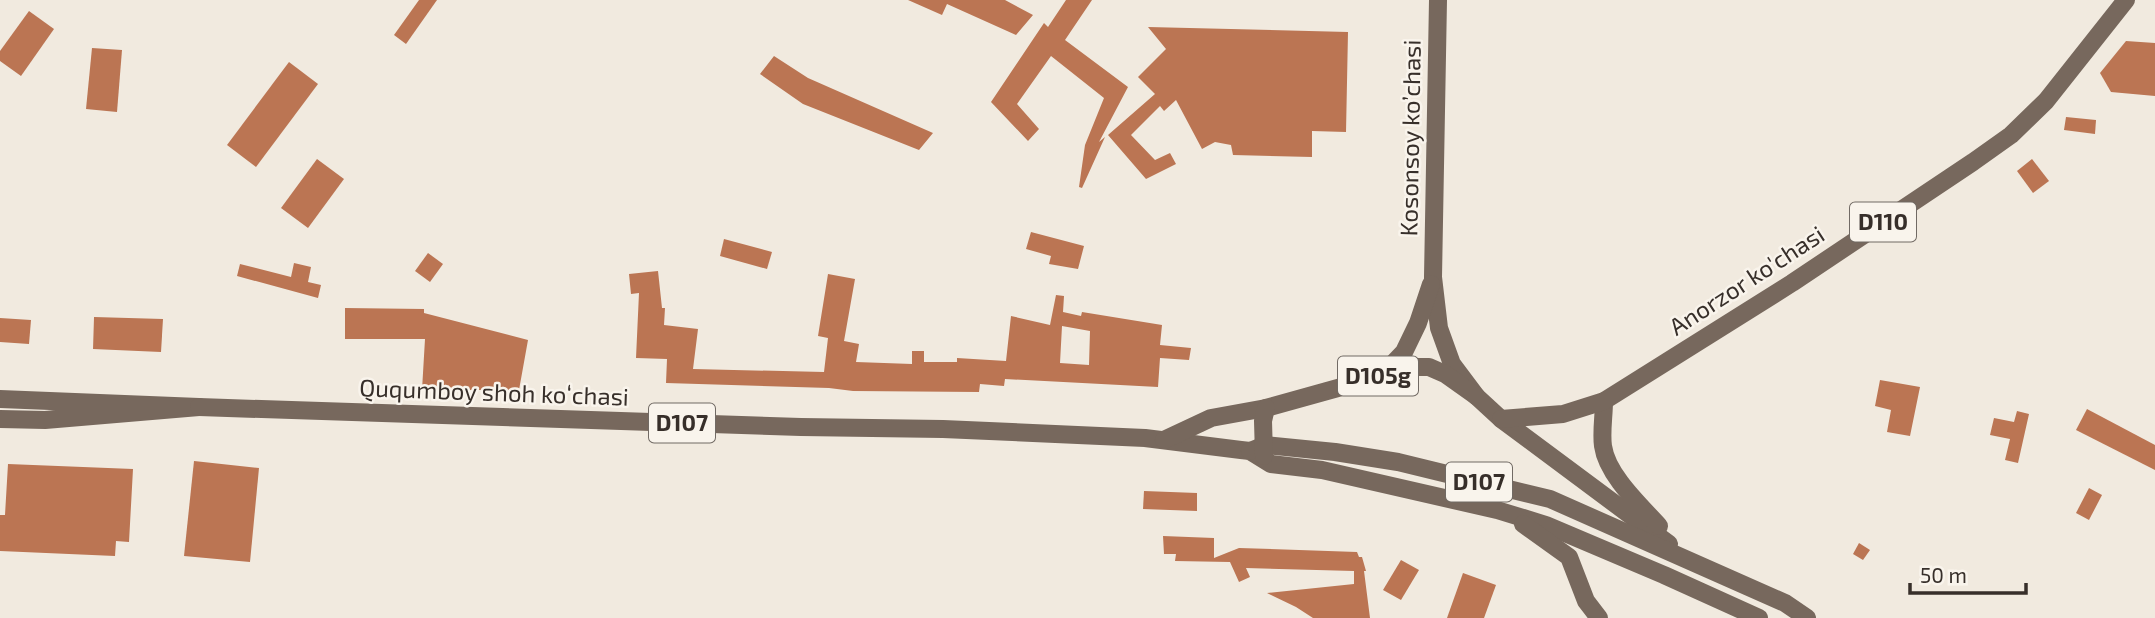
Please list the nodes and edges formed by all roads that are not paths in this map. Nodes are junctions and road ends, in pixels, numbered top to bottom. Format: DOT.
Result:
graph roads {
  1 [pos="1437,0"];
  2 [pos="2126,0"];
  3 [pos="1433,277"];
  4 [pos="1381,376"];
  5 [pos="1476,396"];
  6 [pos="0,399"];
  7 [pos="1604,401"];
  8 [pos="199,407"];
  9 [pos="1266,408"];
  10 [pos="0,419"];
  11 [pos="1502,419"];
  12 [pos="1164,440"];
  13 [pos="1255,451"];
  14 [pos="1505,513"];
  15 [pos="1697,565"];
  16 [pos="1599,618"];
  17 [pos="1759,618"];
  18 [pos="1807,618"];
  1 -- 3 [label="main road, Kosonsoy ko’chasi / D105g"];
  2 -- 7 [label="main road, Anorzor ko'chasi / D110"];
  3 -- 4 [label="main road, D105g"];
  3 -- 5 [label="main road, D105g"];
  4 -- 5 [label="main road"];
  4 -- 9 [label="main road, D105g"];
  5 -- 11 [label="main road"];
  6 -- 8 [label="main road, Ququmboy shoh koʻchasi / D107"];
  7 -- 11 [label="main road, D110"];
  7 -- 15 [label="main road"];
  8 -- 10 [label="main road, Ququmboy shoh koʻchasi / D107"];
  8 -- 12 [label="main road, Ququmboy shoh koʻchasi / D107"];
  9 -- 12 [label="main road, D105g"];
  9 -- 13 [label="main road"];
  11 -- 15 [label="main road"];
  12 -- 13 [label="main road, D107"];
  13 -- 14 [label="main road, D107"];
  13 -- 15 [label="main road, D107"];
  14 -- 16 [label="main road"];
  14 -- 17 [label="main road, D107"];
  15 -- 18 [label="main road, D107"];
}
